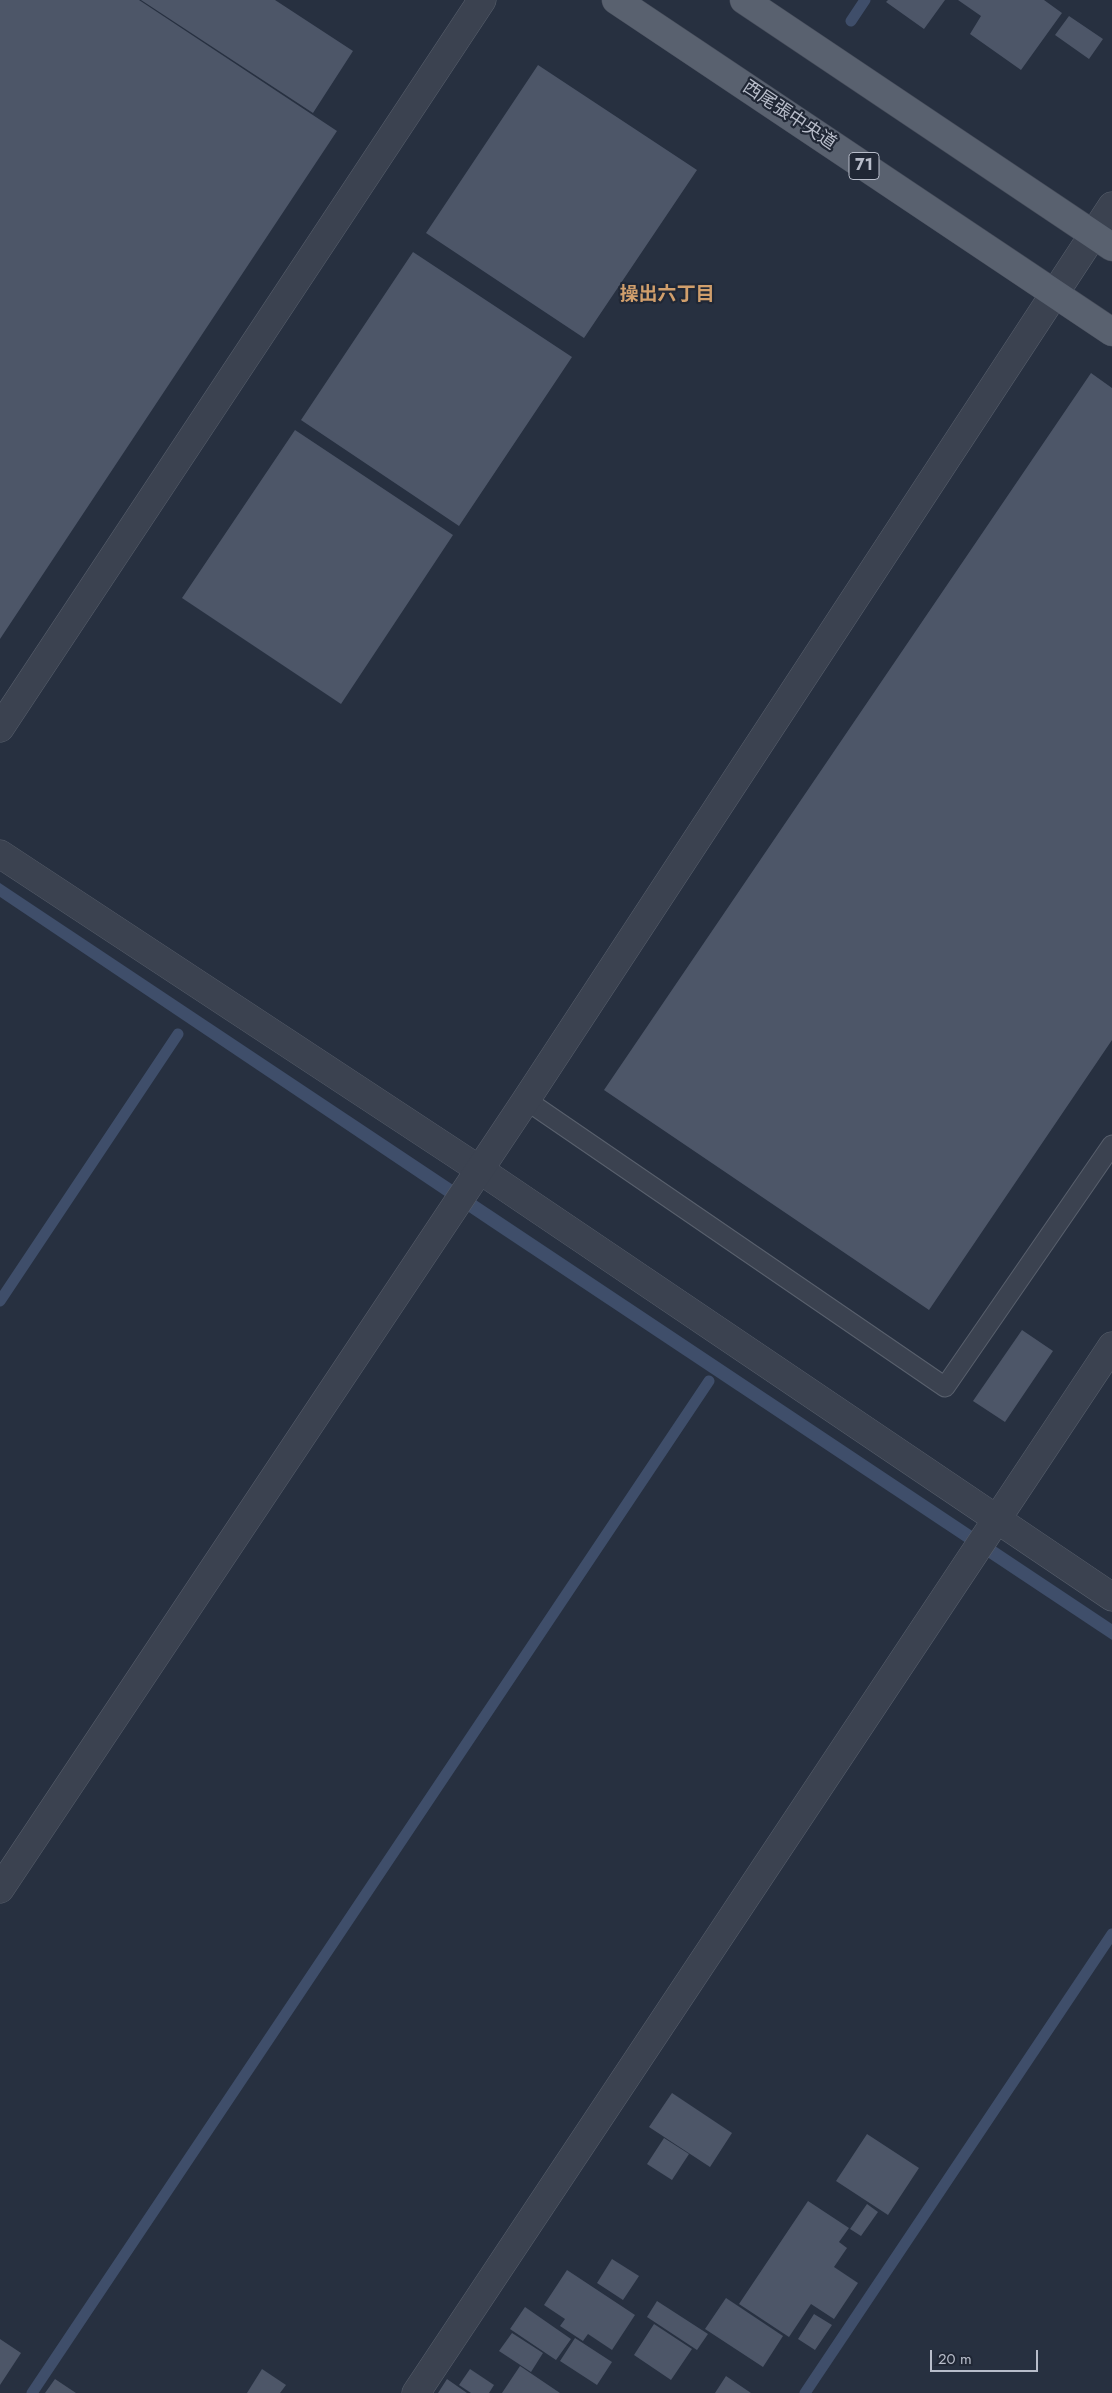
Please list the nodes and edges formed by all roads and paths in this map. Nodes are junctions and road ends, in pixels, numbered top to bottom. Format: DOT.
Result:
graph roads {
  1 [pos="482,0"];
  2 [pos="616,0"];
  3 [pos="744,0"];
  4 [pos="1112,206"];
  5 [pos="1103,241"];
  6 [pos="1055,294"];
  7 [pos="1112,332"];
  8 [pos="0,728"];
  9 [pos="0,854"];
  10 [pos="526,1100"];
  11 [pos="1112,1145"];
  12 [pos="480,1170"];
  13 [pos="1112,1346"];
  14 [pos="990,1528"];
  15 [pos="1112,1597"];
  16 [pos="0,1889"];
  17 [pos="416,2393"];
  1 -- 8 [label="street"];
  2 -- 6 [label="main road, 西尾張中央道 / 71"];
  3 -- 5 [label="main road"];
  4 -- 5 [label="street"];
  5 -- 6 [label="street"];
  6 -- 7 [label="main road, 西尾張中央道 / 71"];
  6 -- 10 [label="street"];
  9 -- 12 [label="street"];
  10 -- 11 [label="lane"];
  10 -- 12 [label="street"];
  12 -- 14 [label="street"];
  12 -- 16 [label="street"];
  13 -- 14 [label="street"];
  14 -- 15 [label="street"];
  14 -- 17 [label="street"];
}
